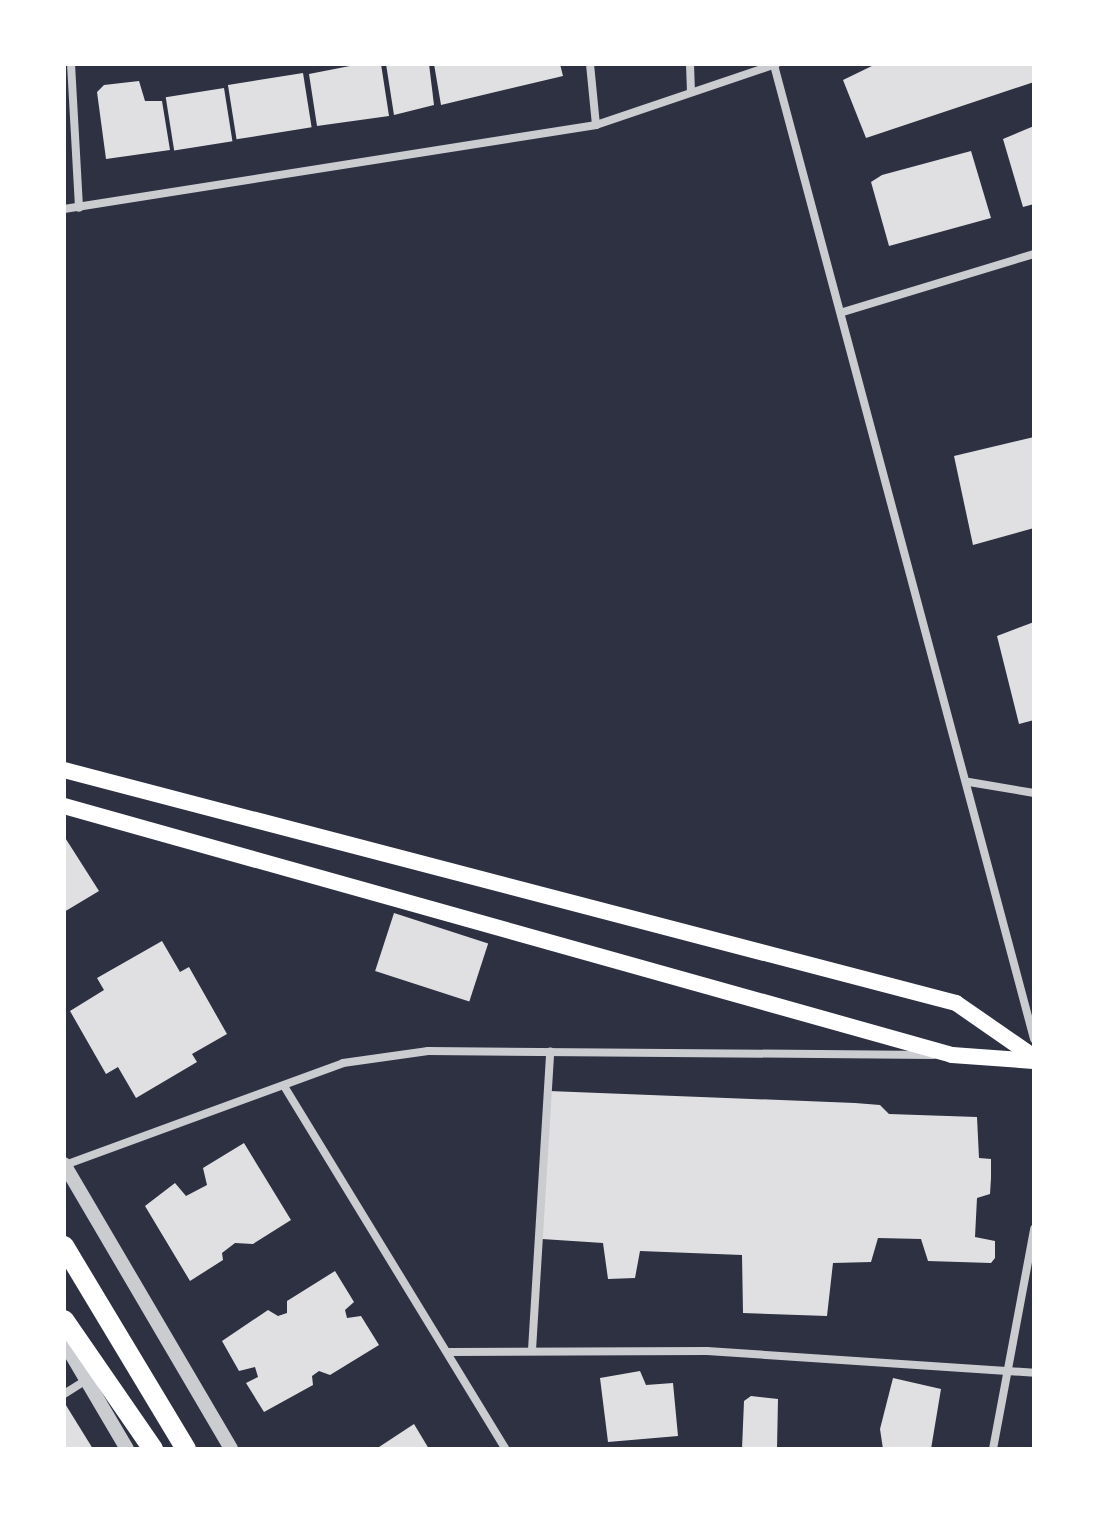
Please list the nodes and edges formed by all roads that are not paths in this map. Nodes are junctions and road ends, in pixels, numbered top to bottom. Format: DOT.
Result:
graph roads {
  1 [pos="71,64"];
  2 [pos="590,64"];
  3 [pos="690,64"];
  4 [pos="775,64"];
  5 [pos="691,92"];
  6 [pos="596,125"];
  7 [pos="79,208"];
  8 [pos="64,209"];
  9 [pos="1034,254"];
  10 [pos="843,312"];
  11 [pos="64,770"];
  12 [pos="969,782"];
  13 [pos="1034,793"];
  14 [pos="64,806"];
  15 [pos="1034,1039"];
  16 [pos="550,1052"];
  17 [pos="952,1055"];
  18 [pos="1034,1059"];
  19 [pos="284,1086"];
  20 [pos="64,1164"];
  21 [pos="1034,1229"];
  22 [pos="64,1246"];
  23 [pos="64,1320"];
  24 [pos="64,1342"];
  25 [pos="532,1350"];
  26 [pos="450,1352"];
  27 [pos="1009,1368"];
  28 [pos="1034,1373"];
  29 [pos="86,1380"];
  30 [pos="64,1394"];
  31 [pos="127,1449"];
  32 [pos="153,1449"];
  33 [pos="186,1449"];
  34 [pos="231,1449"];
  35 [pos="506,1449"];
  36 [pos="993,1449"];
  1 -- 7 [label="street"];
  2 -- 6 [label="street"];
  3 -- 5 [label="street"];
  4 -- 5 [label="street"];
  4 -- 10 [label="street"];
  5 -- 6 [label="street"];
  6 -- 7 [label="street"];
  7 -- 8 [label="street"];
  9 -- 10 [label="street"];
  10 -- 12 [label="street"];
  11 -- 18 [label="main road"];
  12 -- 13 [label="street"];
  12 -- 15 [label="street"];
  14 -- 17 [label="main road"];
  16 -- 17 [label="street"];
  16 -- 19 [label="street"];
  16 -- 25 [label="street"];
  17 -- 18 [label="main road"];
  19 -- 20 [label="street"];
  19 -- 26 [label="street"];
  20 -- 34 [label="street"];
  21 -- 27 [label="street"];
  22 -- 33 [label="main road"];
  23 -- 32 [label="main road"];
  24 -- 29 [label="street"];
  25 -- 26 [label="street"];
  25 -- 27 [label="street"];
  26 -- 35 [label="street"];
  27 -- 28 [label="street"];
  27 -- 36 [label="street"];
  29 -- 30 [label="street"];
  29 -- 31 [label="street"];
}
